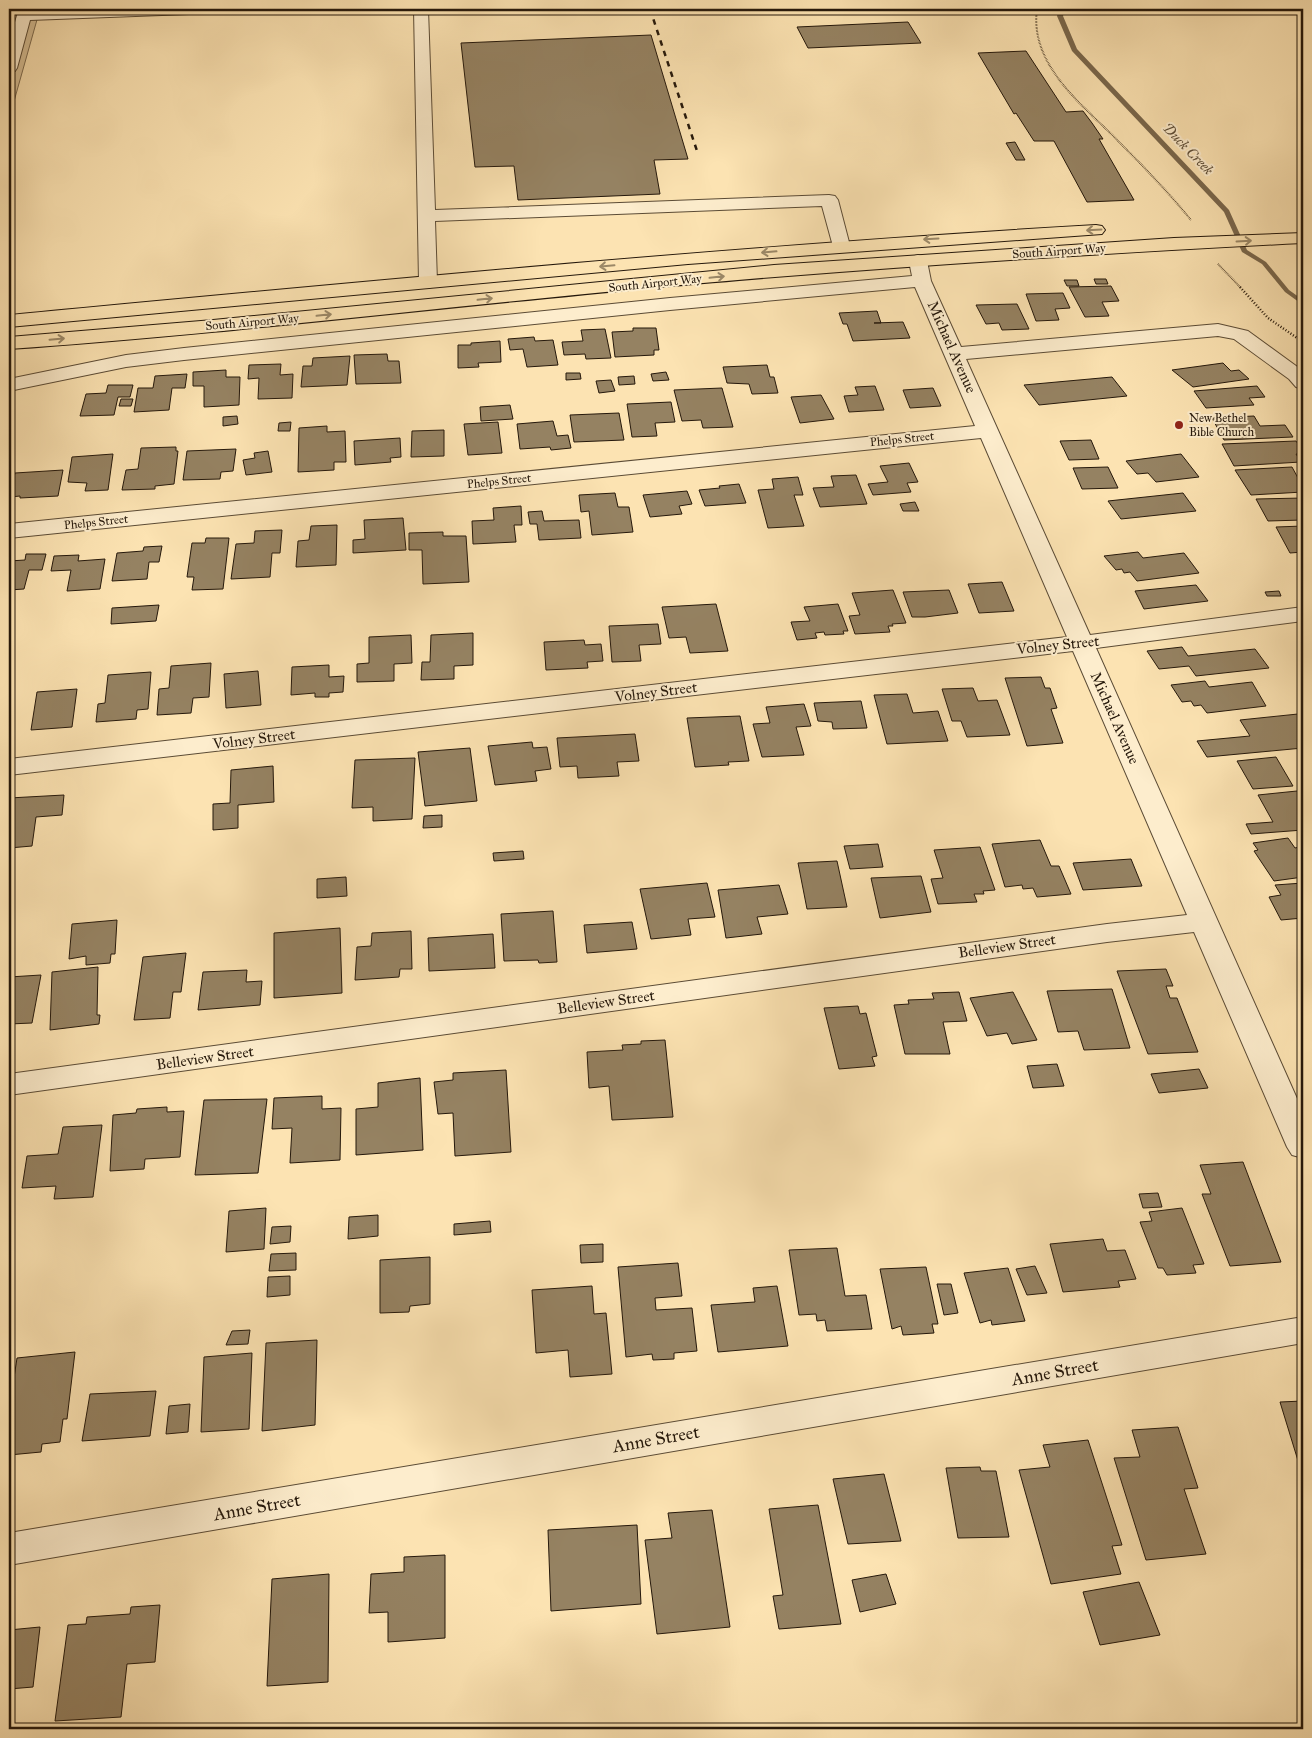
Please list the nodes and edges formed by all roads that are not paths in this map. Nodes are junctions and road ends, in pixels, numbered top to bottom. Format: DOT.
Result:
graph roads {
  1 [pos="215,9"];
  2 [pos="420,9"];
  3 [pos="25,13"];
  4 [pos="9,68"];
  5 [pos="427,216"];
  6 [pos="1118,229"];
  7 [pos="1303,238"];
  8 [pos="840,246"];
  9 [pos="920,271"];
  10 [pos="428,282"];
  11 [pos="9,321"];
  12 [pos="9,343"];
  13 [pos="955,354"];
  14 [pos="1303,383"];
  15 [pos="9,385"];
  16 [pos="989,430"];
  17 [pos="9,531"];
  18 [pos="1303,614"];
  19 [pos="1082,643"];
  20 [pos="9,767"];
  21 [pos="1204,922"];
  22 [pos="9,1085"];
  23 [pos="1303,1147"];
  24 [pos="1303,1330"];
  25 [pos="9,1549"];
  1 -- 3 [label="street"];
  2 -- 5 [label="street"];
  3 -- 4 [label="street"];
  5 -- 8 [label="street"];
  5 -- 10 [label="street"];
  6 -- 8 [label="main road, South Airport Way, one-way"];
  9 -- 7 [label="main road, South Airport Way, one-way"];
  8 -- 10 [label="main road, South Airport Way, one-way"];
  12 -- 9 [label="main road, South Airport Way, one-way"];
  9 -- 13 [label="street, Michael Avenue"];
  9 -- 15 [label="street"];
  10 -- 11 [label="main road, South Airport Way"];
  13 -- 14 [label="street"];
  13 -- 16 [label="street, Michael Avenue"];
  16 -- 17 [label="street, Phelps Street"];
  16 -- 19 [label="street, Michael Avenue"];
  18 -- 19 [label="street, Volney Street"];
  19 -- 20 [label="street, Volney Street"];
  19 -- 21 [label="street, Michael Avenue"];
  21 -- 22 [label="street, Belleview Street"];
  21 -- 23 [label="street, Michael Avenue"];
  24 -- 25 [label="street, Anne Street"];
}
